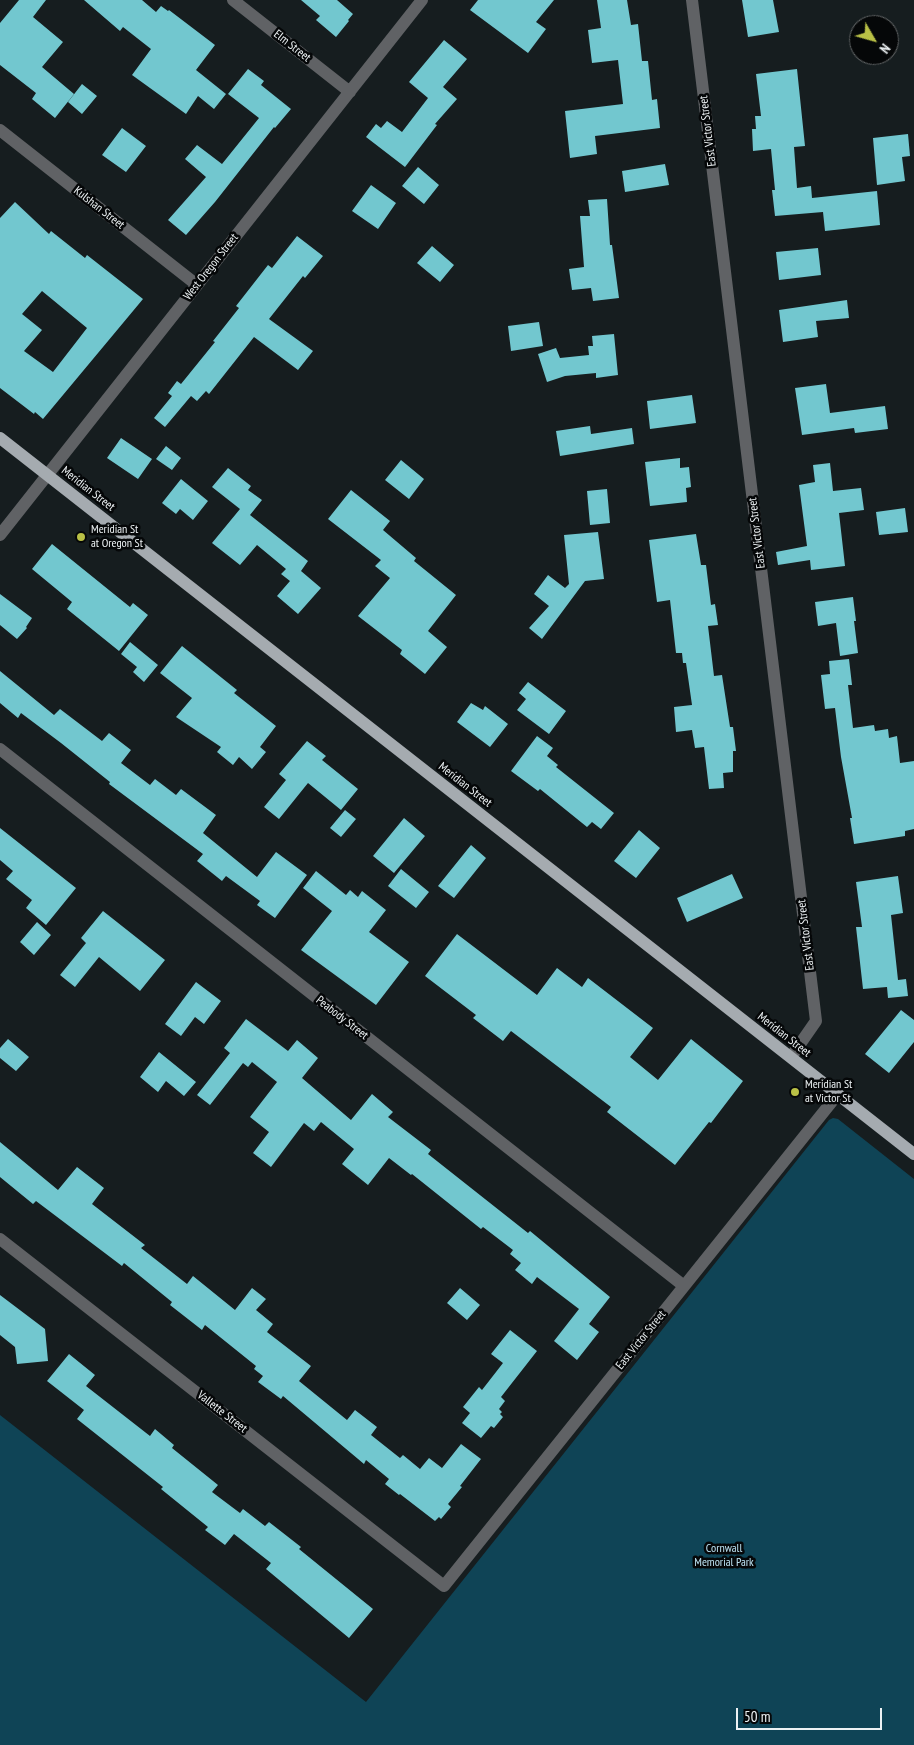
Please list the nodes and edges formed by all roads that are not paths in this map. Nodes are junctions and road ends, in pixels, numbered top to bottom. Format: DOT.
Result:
graph roads {
  1 [pos="233,0"];
  2 [pos="422,0"];
  3 [pos="692,0"];
  4 [pos="350,92"];
  5 [pos="0,130"];
  6 [pos="197,285"];
  7 [pos="0,438"];
  8 [pos="47,475"];
  9 [pos="0,535"];
  10 [pos="0,750"];
  11 [pos="791,1057"];
  12 [pos="838,1094"];
  13 [pos="914,1154"];
  14 [pos="0,1238"];
  15 [pos="684,1286"];
  16 [pos="444,1586"];
  1 -- 4 [label="street, Elm Street"];
  2 -- 4 [label="street, West Oregon Street"];
  3 -- 11 [label="street, East Victor Street"];
  4 -- 6 [label="street, West Oregon Street"];
  5 -- 6 [label="street, Kulshan Street"];
  6 -- 8 [label="street, West Oregon Street"];
  7 -- 8 [label="main road, Meridian Street"];
  8 -- 9 [label="street, West Oregon Street"];
  8 -- 11 [label="main road, Meridian Street"];
  10 -- 15 [label="street, Peabody Street"];
  11 -- 12 [label="main road, Meridian Street"];
  12 -- 13 [label="main road, Meridian Street"];
  12 -- 15 [label="street, East Victor Street"];
  14 -- 16 [label="street, Vallette Street"];
  15 -- 16 [label="street, East Victor Street"];
}
